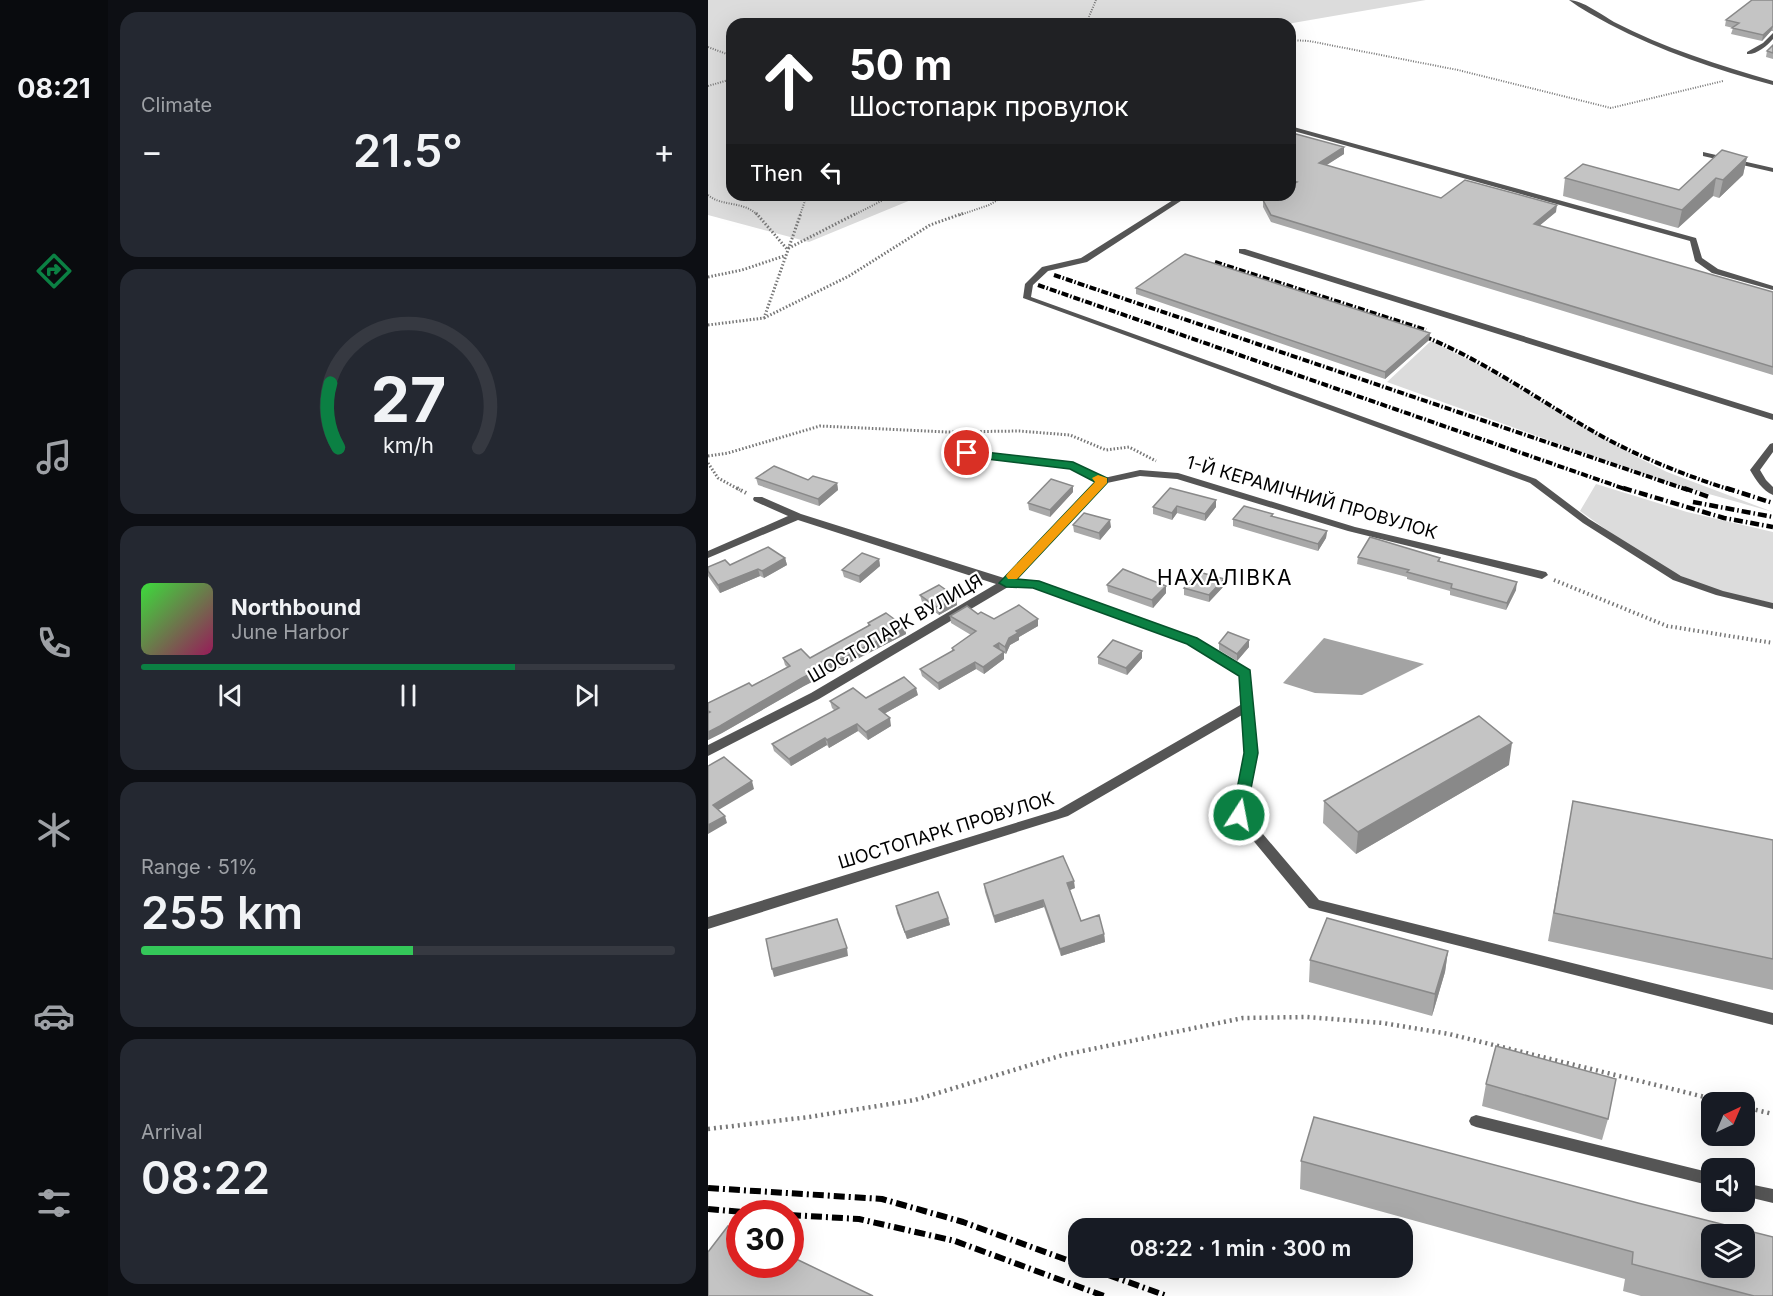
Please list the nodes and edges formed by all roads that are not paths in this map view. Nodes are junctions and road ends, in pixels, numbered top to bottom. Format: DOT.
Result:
graph roads {
  1 [pos="1572,0"];
  2 [pos="1773,35"];
  3 [pos="1749,53"];
  4 [pos="1773,83"];
  5 [pos="1296,130"];
  6 [pos="1706,154"];
  7 [pos="1773,170"];
  8 [pos="1177,201"];
  9 [pos="1242,251"];
  10 [pos="1773,288"];
  11 [pos="1773,417"];
  12 [pos="1773,446"];
  13 [pos="967,453"];
  14 [pos="1103,481"];
  15 [pos="1773,492"];
  16 [pos="758,499"];
  17 [pos="796,516"];
  18 [pos="708,555"];
  19 [pos="1542,575"];
  20 [pos="1006,583"];
  21 [pos="1773,606"];
  22 [pos="1248,706"];
  23 [pos="708,751"];
  24 [pos="708,923"];
  25 [pos="1773,1019"];
  26 [pos="1476,1120"];
  27 [pos="1701,1177"];
  28 [pos="1755,1192"];
  29 [pos="1773,1196"];
  1 -- 4 [label="lane"];
  2 -- 3 [label="street"];
  5 -- 10 [label="lane"];
  6 -- 7 [label="street"];
  8 -- 21 [label="lane"];
  9 -- 11 [label="lane"];
  12 -- 15 [label="lane"];
  13 -- 14 [label="street"];
  14 -- 19 [label="street, 1-Й КЕРАМІЧНИЙ ПРОВУЛОК"];
  14 -- 20 [label="street, ШОСТОПАРК ВУЛИЦЯ"];
  16 -- 17 [label="street"];
  17 -- 18 [label="street"];
  17 -- 20 [label="street"];
  20 -- 22 [label="street"];
  20 -- 23 [label="street, ШОСТОПАРК ВУЛИЦЯ"];
  22 -- 24 [label="street, ШОСТОПАРК ПРОВУЛОК"];
  22 -- 25 [label="street"];
  26 -- 27 [label="lane"];
  28 -- 29 [label="lane"];
}
